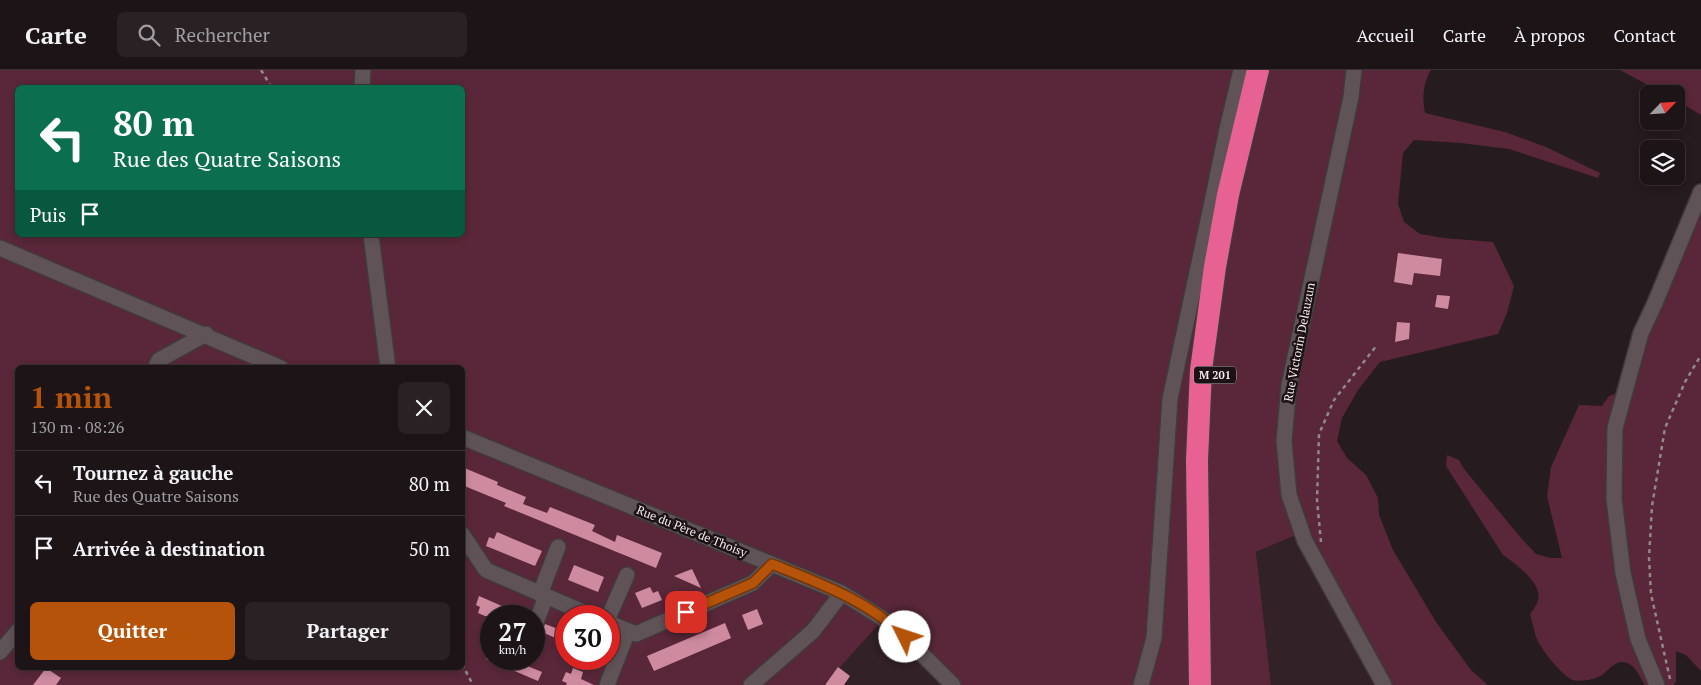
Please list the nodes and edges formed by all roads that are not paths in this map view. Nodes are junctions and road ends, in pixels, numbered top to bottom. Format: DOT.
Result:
graph roads {
  1 [pos="363,70"];
  2 [pos="1241,70"];
  3 [pos="1258,70"];
  4 [pos="1271,70"];
  5 [pos="1354,70"];
  6 [pos="362,85"];
  7 [pos="1701,192"];
  8 [pos="371,237"];
  9 [pos="0,248"];
  10 [pos="206,334"];
  11 [pos="157,365"];
  12 [pos="275,365"];
  13 [pos="388,365"];
  14 [pos="465,438"];
  15 [pos="465,538"];
  16 [pos="558,547"];
  17 [pos="772,564"];
  18 [pos="627,575"];
  19 [pos="842,593"];
  20 [pos="543,596"];
  21 [pos="540,605"];
  22 [pos="565,605"];
  23 [pos="614,605"];
  24 [pos="620,628"];
  25 [pos="628,631"];
  26 [pos="15,634"];
  27 [pos="0,652"];
  28 [pos="607,685"];
  29 [pos="752,685"];
  30 [pos="953,685"];
  31 [pos="1141,685"];
  32 [pos="1200,685"];
  33 [pos="1212,685"];
  34 [pos="1384,685"];
  35 [pos="1657,685"];
  1 -- 6 [label="street"];
  2 -- 31 [label="street"];
  3 -- 32 [label="highway, M 201"];
  4 -- 33 [label="highway, M 201"];
  5 -- 34 [label="street, Rue Victorin Delauzun"];
  7 -- 35 [label="street"];
  8 -- 13 [label="street"];
  9 -- 10 [label="street"];
  10 -- 11 [label="street"];
  10 -- 12 [label="street"];
  14 -- 17 [label="street, Rue du Père de Thoisy"];
  15 -- 20 [label="street"];
  16 -- 20 [label="street"];
  17 -- 19 [label="street, Rue du Père de Thoisy"];
  17 -- 25 [label="street"];
  18 -- 23 [label="street"];
  19 -- 29 [label="street"];
  19 -- 30 [label="street, Rue du Père de Thoisy"];
  20 -- 21 [label="street"];
  20 -- 22 [label="street"];
  24 -- 25 [label="street"];
  25 -- 28 [label="street"];
  26 -- 27 [label="street"];
}
